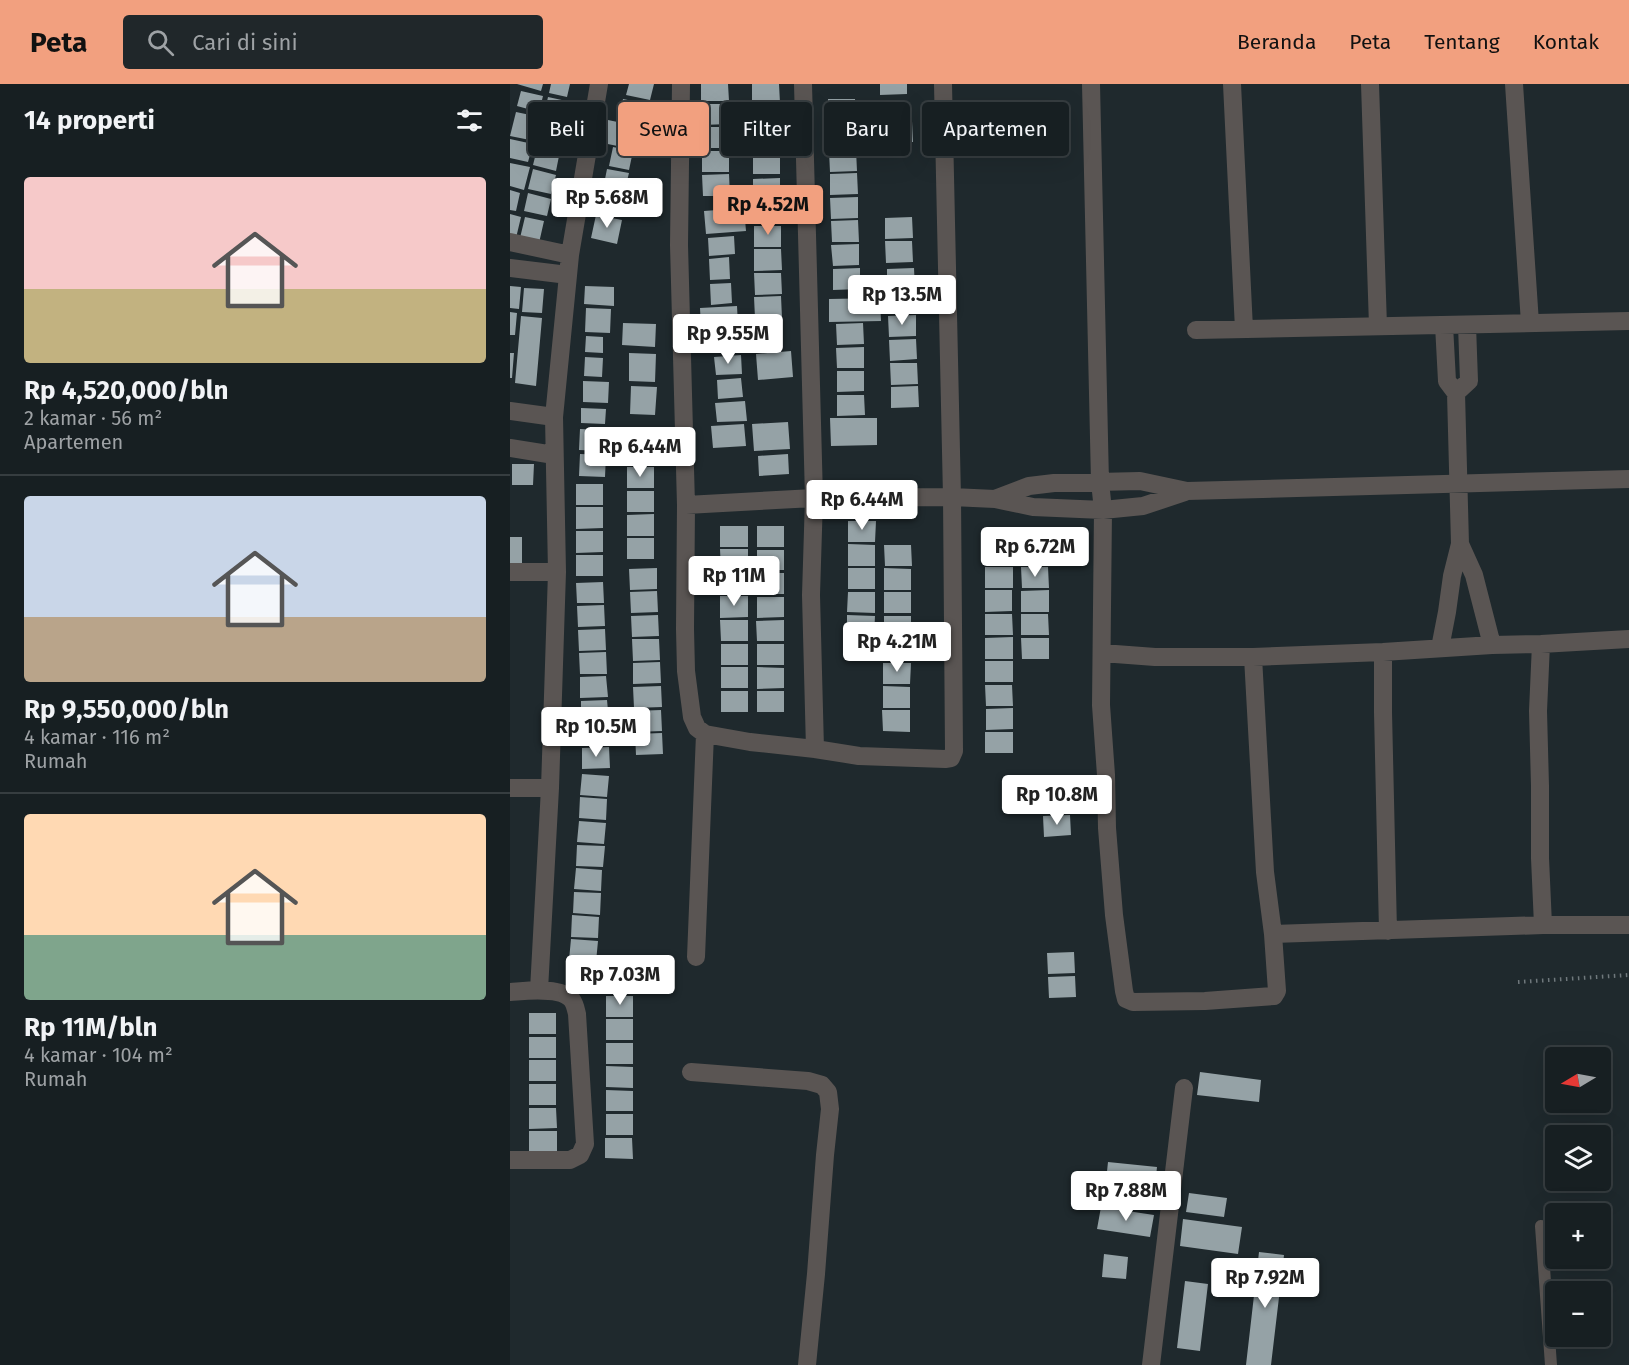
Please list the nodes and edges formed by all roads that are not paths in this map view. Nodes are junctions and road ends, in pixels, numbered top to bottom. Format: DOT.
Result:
graph roads {
  1 [pos="599,84"];
  2 [pos="681,84"];
  3 [pos="803,84"];
  4 [pos="943,84"];
  5 [pos="1091,84"];
  6 [pos="1232,84"];
  7 [pos="1370,84"];
  8 [pos="1514,84"];
  9 [pos="510,242"];
  10 [pos="570,255"];
  11 [pos="510,268"];
  12 [pos="568,275"];
  13 [pos="1629,321"];
  14 [pos="1530,323"];
  15 [pos="1444,325"];
  16 [pos="1467,325"];
  17 [pos="1378,326"];
  18 [pos="1244,329"];
  19 [pos="1196,330"];
  20 [pos="1456,393"];
  21 [pos="510,411"];
  22 [pos="554,417"];
  23 [pos="510,448"];
  24 [pos="554,455"];
  25 [pos="1629,479"];
  26 [pos="1100,482"];
  27 [pos="1459,483"];
  28 [pos="1187,491"];
  29 [pos="952,497"];
  30 [pos="814,498"];
  31 [pos="995,499"];
  32 [pos="686,505"];
  33 [pos="1103,510"];
  34 [pos="1460,544"];
  35 [pos="510,572"];
  36 [pos="557,572"];
  37 [pos="1629,639"];
  38 [pos="1541,644"];
  39 [pos="1492,645"];
  40 [pos="1440,648"];
  41 [pos="1383,652"];
  42 [pos="1102,653"];
  43 [pos="1253,657"];
  44 [pos="705,734"];
  45 [pos="815,749"];
  46 [pos="510,788"];
  47 [pos="550,788"];
  48 [pos="1543,925"];
  49 [pos="1629,925"];
  50 [pos="1388,931"];
  51 [pos="1273,934"];
  52 [pos="696,957"];
  53 [pos="539,990"];
  54 [pos="510,992"];
  55 [pos="691,1072"];
  56 [pos="1184,1088"];
  57 [pos="510,1160"];
  58 [pos="1541,1227"];
  59 [pos="807,1365"];
  60 [pos="1151,1365"];
  61 [pos="1551,1365"];
  1 -- 10 [label="street"];
  2 -- 32 [label="street"];
  3 -- 30 [label="street"];
  4 -- 29 [label="street"];
  5 -- 26 [label="street"];
  6 -- 18 [label="street"];
  7 -- 17 [label="street"];
  8 -- 14 [label="street"];
  9 -- 10 [label="street"];
  10 -- 12 [label="street"];
  11 -- 12 [label="street"];
  12 -- 22 [label="street"];
  13 -- 14 [label="street"];
  14 -- 16 [label="street"];
  15 -- 16 [label="street"];
  15 -- 17 [label="street"];
  15 -- 20 [label="street"];
  16 -- 20 [label="street"];
  17 -- 18 [label="street"];
  18 -- 19 [label="street"];
  20 -- 27 [label="street"];
  21 -- 22 [label="street"];
  22 -- 24 [label="street"];
  23 -- 24 [label="street"];
  24 -- 36 [label="street"];
  25 -- 27 [label="street"];
  26 -- 28 [label="street"];
  26 -- 31 [label="street"];
  26 -- 33 [label="street"];
  27 -- 28 [label="street"];
  27 -- 34 [label="street"];
  28 -- 33 [label="street"];
  29 -- 30 [label="street"];
  29 -- 31 [label="street"];
  29 -- 45 [label="street"];
  30 -- 32 [label="street"];
  30 -- 45 [label="street"];
  31 -- 33 [label="street"];
  32 -- 44 [label="street"];
  33 -- 42 [label="street"];
  34 -- 39 [label="street"];
  34 -- 40 [label="street"];
  35 -- 36 [label="street"];
  36 -- 47 [label="street"];
  37 -- 38 [label="street"];
  38 -- 39 [label="street"];
  38 -- 48 [label="street"];
  39 -- 40 [label="street"];
  40 -- 41 [label="street"];
  41 -- 43 [label="street"];
  41 -- 50 [label="street"];
  42 -- 43 [label="street"];
  42 -- 51 [label="street"];
  43 -- 51 [label="street"];
  44 -- 45 [label="street"];
  44 -- 52 [label="street"];
  46 -- 47 [label="street"];
  47 -- 53 [label="street"];
  48 -- 49 [label="street"];
  48 -- 50 [label="street"];
  50 -- 51 [label="street"];
  53 -- 54 [label="street"];
  53 -- 57 [label="street"];
  55 -- 59 [label="street"];
  56 -- 60 [label="street"];
  58 -- 61 [label="lane"];
}
